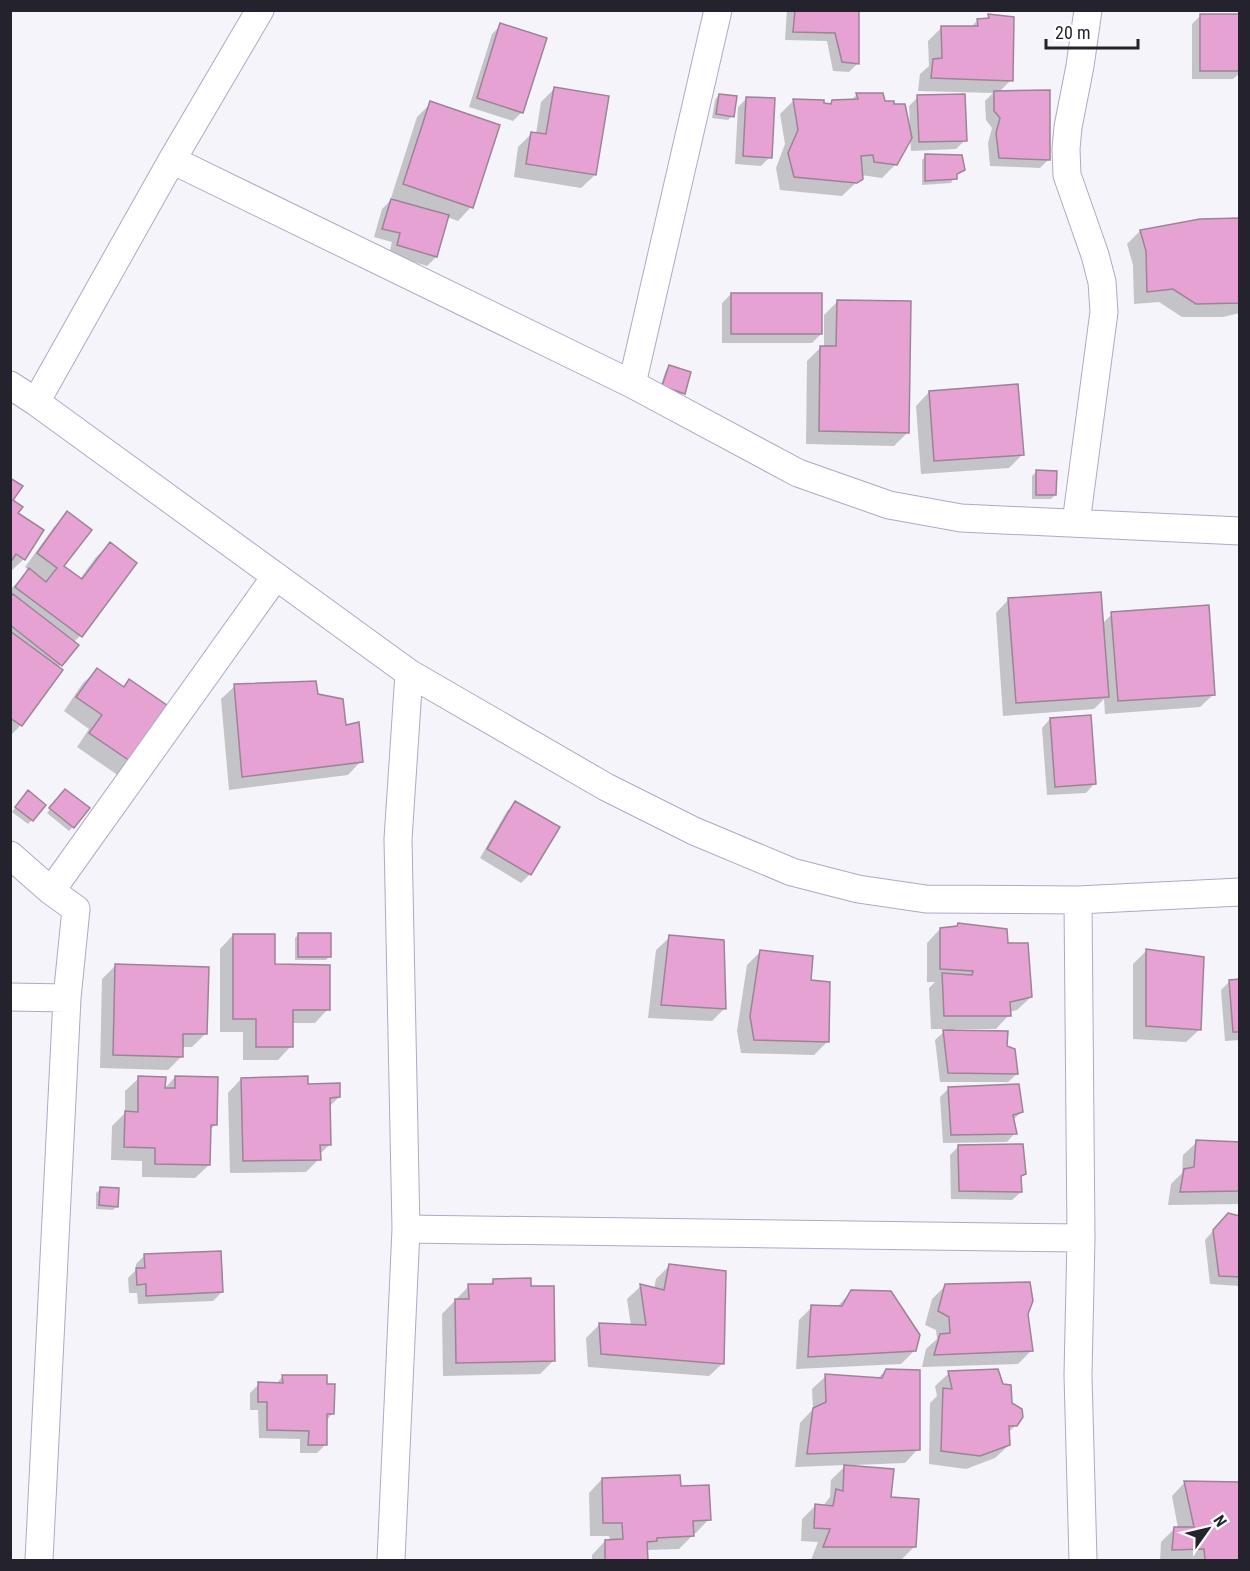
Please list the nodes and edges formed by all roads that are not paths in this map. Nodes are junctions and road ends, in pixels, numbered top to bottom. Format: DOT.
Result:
graph roads {
  1 [pos="260,10"];
  2 [pos="718,10"];
  3 [pos="1088,10"];
  4 [pos="172,160"];
  5 [pos="632,384"];
  6 [pos="10,386"];
  7 [pos="36,402"];
  8 [pos="1076,523"];
  9 [pos="1239,531"];
  10 [pos="276,576"];
  11 [pos="409,673"];
  12 [pos="10,855"];
  13 [pos="51,891"];
  14 [pos="1239,892"];
  15 [pos="1078,900"];
  16 [pos="10,997"];
  17 [pos="67,998"];
  18 [pos="406,1229"];
  19 [pos="1081,1238"];
  20 [pos="39,1560"];
  21 [pos="391,1560"];
  22 [pos="1083,1560"];
  1 -- 4 [label="street"];
  2 -- 5 [label="street"];
  3 -- 8 [label="street"];
  4 -- 5 [label="street"];
  4 -- 7 [label="street"];
  5 -- 8 [label="street"];
  6 -- 7 [label="street"];
  7 -- 10 [label="street"];
  8 -- 9 [label="street"];
  10 -- 11 [label="street"];
  10 -- 13 [label="street"];
  11 -- 15 [label="street"];
  11 -- 18 [label="street"];
  12 -- 13 [label="street"];
  13 -- 17 [label="street"];
  14 -- 15 [label="street"];
  15 -- 19 [label="street"];
  16 -- 17 [label="street"];
  17 -- 20 [label="street"];
  18 -- 19 [label="street"];
  18 -- 21 [label="street"];
  19 -- 22 [label="street"];
}
